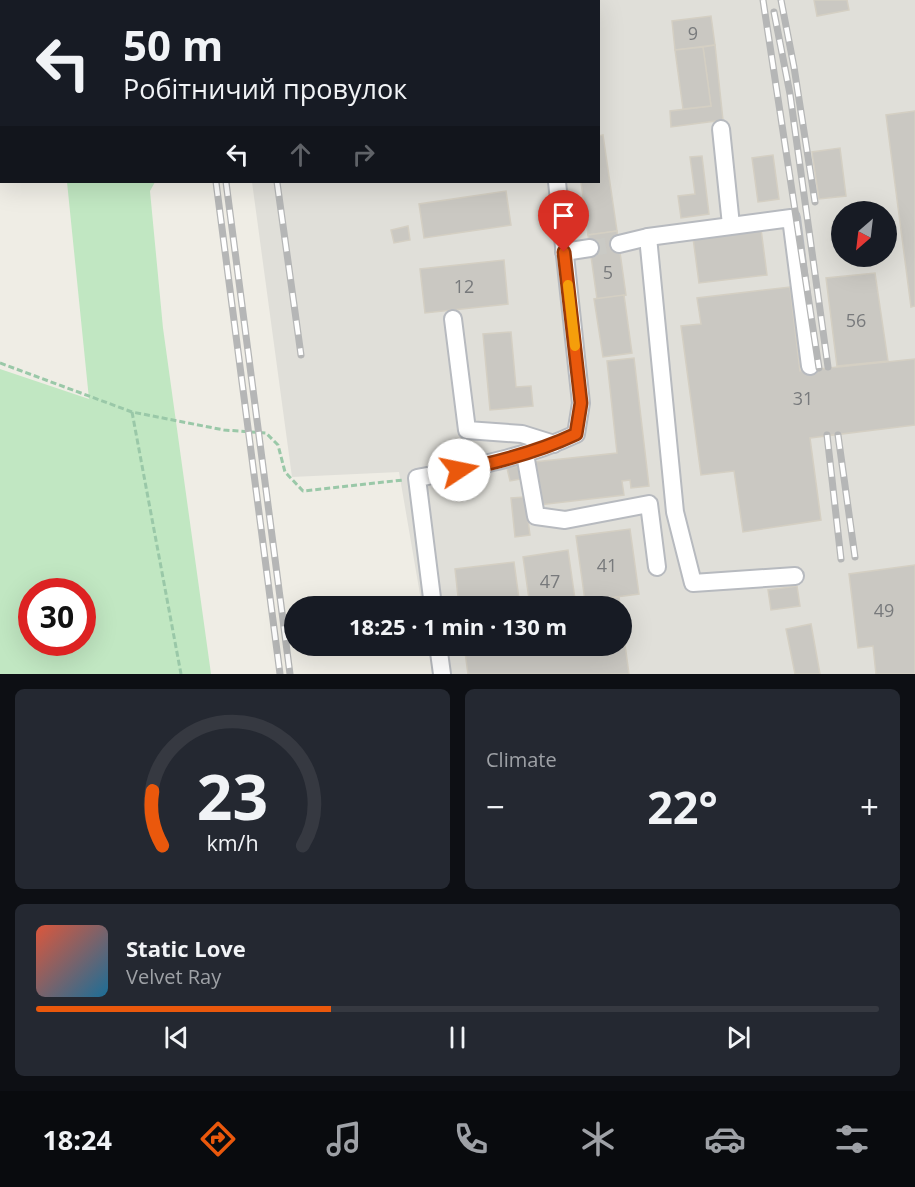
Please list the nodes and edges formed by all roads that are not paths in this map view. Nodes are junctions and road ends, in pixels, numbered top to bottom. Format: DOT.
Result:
graph roads {
  1 [pos="721,129"];
  2 [pos="557,183"];
  3 [pos="731,225"];
  4 [pos="648,237"];
  5 [pos="619,244"];
  6 [pos="590,248"];
  7 [pos="564,252"];
  8 [pos="453,320"];
  9 [pos="810,366"];
  10 [pos="554,444"];
  11 [pos="525,454"];
  12 [pos="657,567"];
  13 [pos="795,576"];
  14 [pos="432,596"];
  15 [pos="439,656"];
  16 [pos="441,674"];
  1 -- 3 [label="street"];
  2 -- 7 [label="street"];
  3 -- 4 [label="street"];
  3 -- 9 [label="street"];
  4 -- 5 [label="street"];
  4 -- 13 [label="street"];
  6 -- 7 [label="street"];
  7 -- 10 [label="street"];
  8 -- 10 [label="street"];
  10 -- 11 [label="street"];
  11 -- 12 [label="street"];
  11 -- 14 [label="street"];
  15 -- 16 [label="street"];
}
